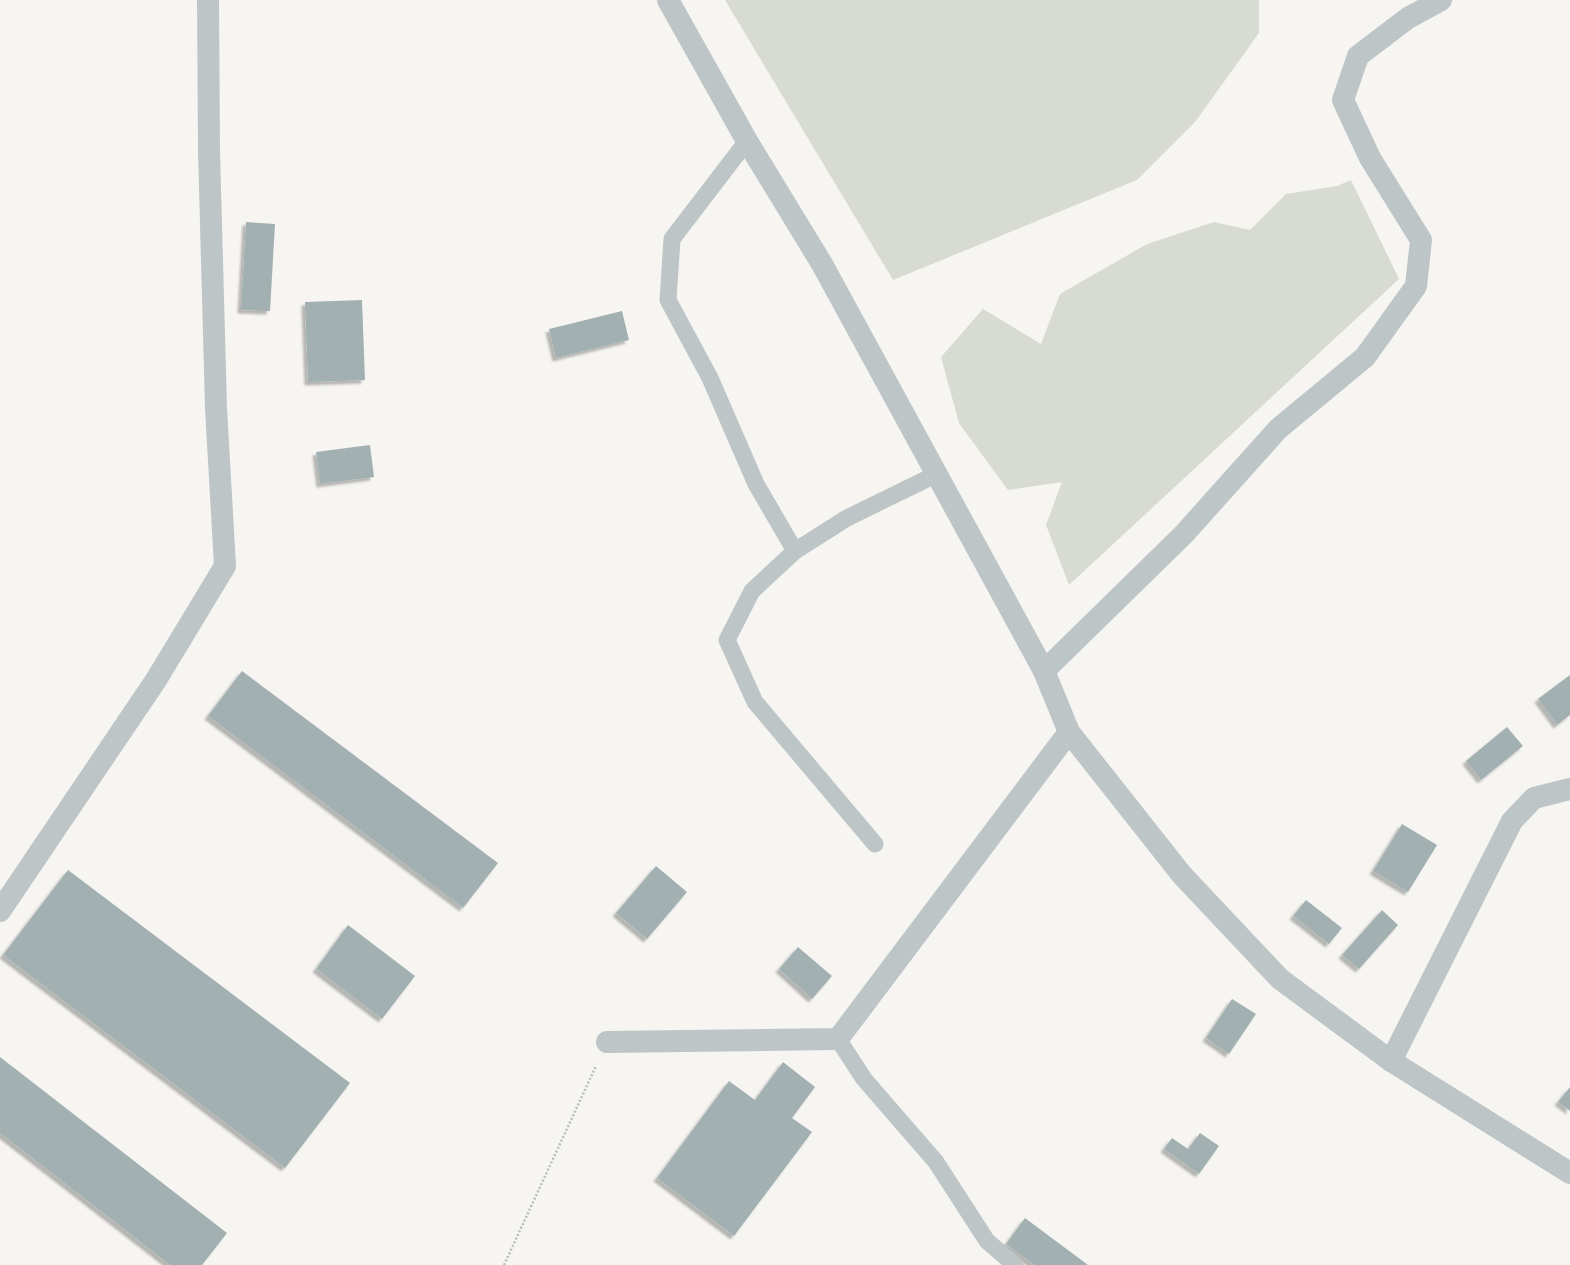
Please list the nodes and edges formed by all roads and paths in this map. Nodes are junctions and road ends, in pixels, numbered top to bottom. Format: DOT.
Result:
graph roads {
  1 [pos="208,0"];
  2 [pos="668,0"];
  3 [pos="1441,0"];
  4 [pos="747,141"];
  5 [pos="937,474"];
  6 [pos="795,551"];
  7 [pos="1044,671"];
  8 [pos="1069,732"];
  9 [pos="1570,789"];
  10 [pos="875,844"];
  11 [pos="0,911"];
  12 [pos="838,1039"];
  13 [pos="607,1042"];
  14 [pos="1391,1062"];
  15 [pos="1570,1173"];
  16 [pos="504,1265"];
  17 [pos="1015,1265"];
  1 -- 11 [label="street"];
  2 -- 4 [label="street"];
  3 -- 7 [label="street"];
  4 -- 5 [label="street"];
  4 -- 6 [label="lane"];
  5 -- 6 [label="lane"];
  5 -- 7 [label="street"];
  6 -- 10 [label="lane"];
  7 -- 8 [label="street"];
  8 -- 12 [label="street"];
  8 -- 14 [label="street"];
  9 -- 14 [label="street"];
  12 -- 13 [label="street"];
  12 -- 17 [label="lane"];
  13 -- 16 [label="path"];
  14 -- 15 [label="street"];
}
